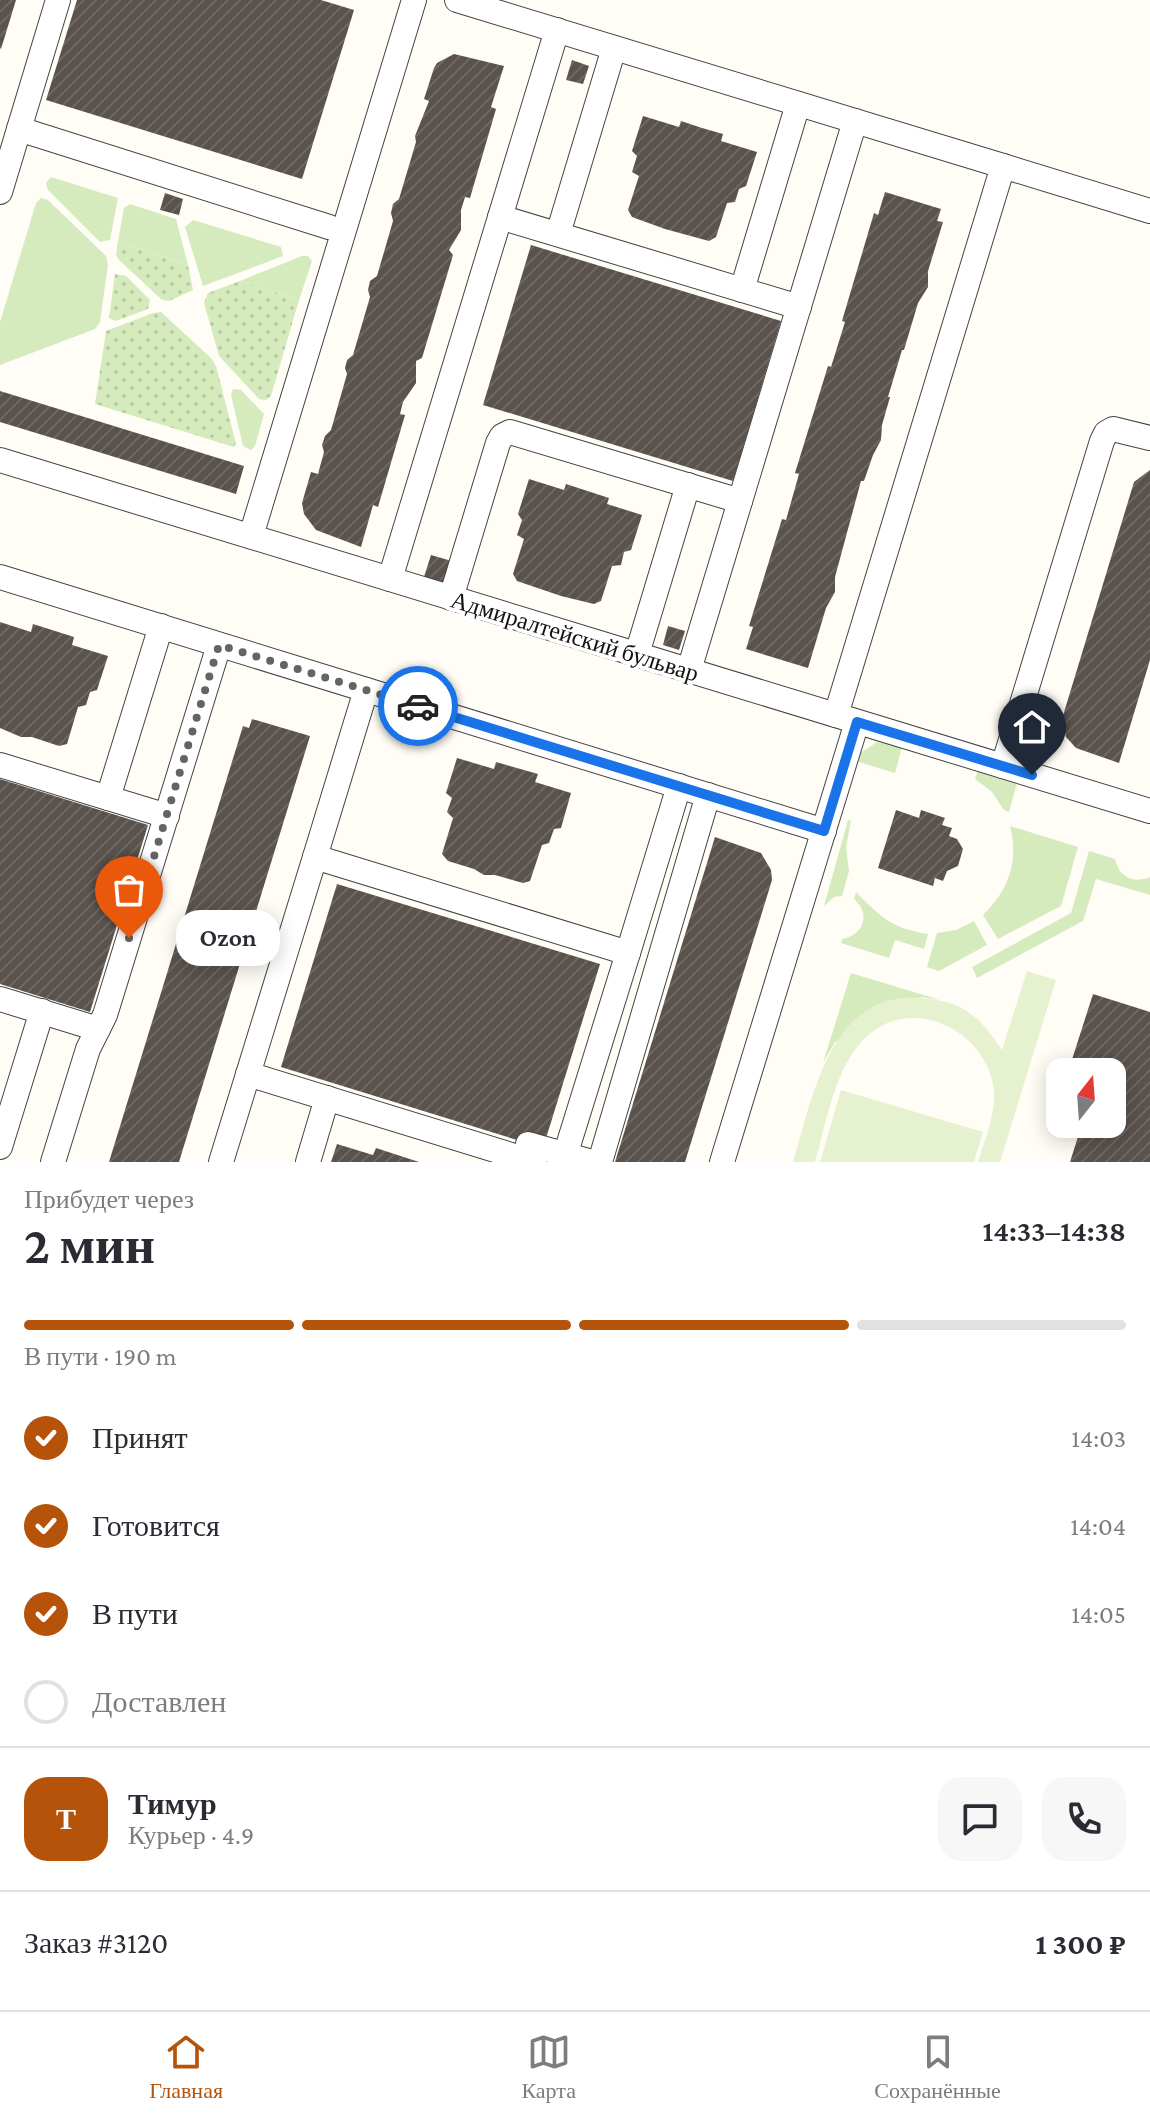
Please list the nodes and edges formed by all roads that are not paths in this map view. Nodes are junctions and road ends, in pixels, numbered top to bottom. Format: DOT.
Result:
graph roads {
  1 [pos="58,0"];
  2 [pos="414,0"];
  3 [pos="457,0"];
  4 [pos="557,30"];
  5 [pos="614,48"];
  6 [pos="798,104"];
  7 [pos="855,121"];
  8 [pos="19,129"];
  9 [pos="1003,166"];
  10 [pos="0,192"];
  11 [pos="1150,211"];
  12 [pos="500,217"];
  13 [pos="329,227"];
  14 [pos="558,234"];
  15 [pos="742,290"];
  16 [pos="799,307"];
  17 [pos="1150,438"];
  18 [pos="0,460"];
  19 [pos="688,485"];
  20 [pos="740,501"];
  21 [pos="251,536"];
  22 [pos="0,577"];
  23 [pos="390,579"];
  24 [pos="451,598"];
  25 [pos="161,626"];
  26 [pos="219,645"];
  27 [pos="637,654"];
  28 [pos="689,670"];
  29 [pos="366,690"];
  30 [pos="847,719"];
  31 [pos="0,765"];
  32 [pos="1003,766"];
  33 [pos="679,786"];
  34 [pos="708,795"];
  35 [pos="108,798"];
  36 [pos="1150,811"];
  37 [pos="167,816"];
  38 [pos="824,831"];
  39 [pos="315,857"];
  40 [pos="628,953"];
  41 [pos="0,999"];
  42 [pos="42,1011"];
  43 [pos="98,1029"];
  44 [pos="248,1074"];
  45 [pos="327,1098"];
  46 [pos="0,1147"];
  47 [pos="531,1153"];
  48 [pos="499,1157"];
  49 [pos="565,1158"];
  50 [pos="53,1162"];
  51 [pos="221,1162"];
  52 [pos="308,1162"];
  53 [pos="592,1162"];
  54 [pos="600,1162"];
  55 [pos="722,1162"];
  1 -- 8 [label="street"];
  2 -- 21 [label="street"];
  3 -- 4 [label="street"];
  4 -- 5 [label="street"];
  4 -- 12 [label="street"];
  5 -- 6 [label="street"];
  5 -- 14 [label="street"];
  6 -- 7 [label="street"];
  6 -- 15 [label="street"];
  7 -- 9 [label="street"];
  7 -- 16 [label="street"];
  8 -- 10 [label="street"];
  8 -- 13 [label="street"];
  9 -- 11 [label="street"];
  9 -- 30 [label="street"];
  12 -- 14 [label="street"];
  12 -- 23 [label="street"];
  14 -- 15 [label="street"];
  15 -- 16 [label="street"];
  16 -- 20 [label="street"];
  17 -- 32 [label="street"];
  18 -- 21 [label="street, Адмиралтейский бульвар"];
  19 -- 20 [label="street"];
  19 -- 24 [label="street"];
  19 -- 27 [label="street"];
  20 -- 28 [label="street"];
  21 -- 23 [label="street, Адмиралтейский бульвар"];
  22 -- 25 [label="street"];
  23 -- 24 [label="street, Адмиралтейский бульвар"];
  24 -- 27 [label="street, Адмиралтейский бульвар"];
  25 -- 26 [label="street"];
  25 -- 35 [label="street"];
  26 -- 29 [label="street"];
  26 -- 37 [label="street"];
  27 -- 28 [label="street, Адмиралтейский бульвар"];
  28 -- 30 [label="street, Адмиралтейский бульвар"];
  29 -- 33 [label="street"];
  29 -- 39 [label="street"];
  30 -- 32 [label="street, Адмиралтейский бульвар"];
  30 -- 38 [label="street"];
  31 -- 35 [label="street"];
  32 -- 36 [label="street, Адмиралтейский бульвар"];
  33 -- 34 [label="street"];
  33 -- 40 [label="street"];
  34 -- 38 [label="street"];
  34 -- 54 [label="street"];
  35 -- 37 [label="street"];
  37 -- 43 [label="street"];
  38 -- 55 [label="street"];
  39 -- 40 [label="street"];
  39 -- 44 [label="street"];
  40 -- 49 [label="street"];
  41 -- 42 [label="street"];
  42 -- 43 [label="street"];
  42 -- 46 [label="street"];
  43 -- 50 [label="street"];
  44 -- 45 [label="street"];
  44 -- 51 [label="street"];
  45 -- 48 [label="street"];
  45 -- 52 [label="street"];
  47 -- 48 [label="street"];
  47 -- 49 [label="street"];
  49 -- 53 [label="street"];
}
